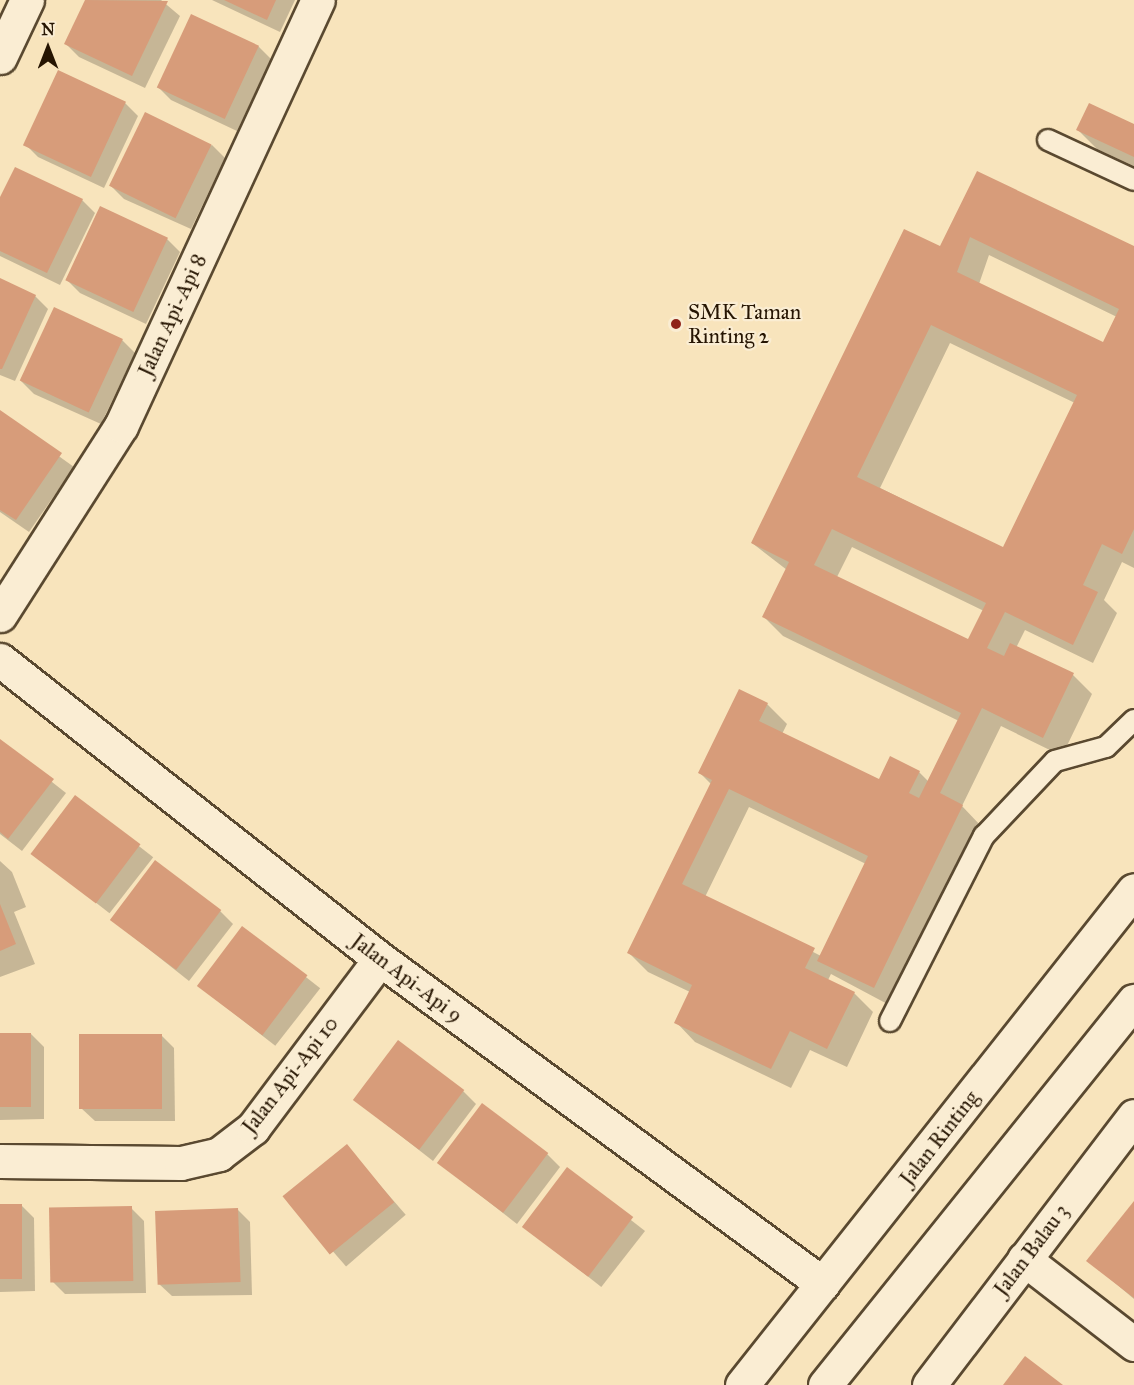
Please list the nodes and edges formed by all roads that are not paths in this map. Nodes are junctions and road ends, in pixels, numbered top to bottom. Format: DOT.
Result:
graph roads {
  1 [pos="27,0"];
  2 [pos="318,0"];
  3 [pos="0,57"];
  4 [pos="1048,140"];
  5 [pos="1134,180"];
  6 [pos="0,615"];
  7 [pos="0,660"];
  8 [pos="1134,720"];
  9 [pos="1134,890"];
  10 [pos="380,959"];
  11 [pos="1134,1001"];
  12 [pos="890,1021"];
  13 [pos="1133,1121"];
  14 [pos="0,1161"];
  15 [pos="1024,1259"];
  16 [pos="823,1284"];
  17 [pos="1134,1344"];
  18 [pos="742,1385"];
  19 [pos="825,1385"];
  20 [pos="929,1385"];
  1 -- 3 [label="street"];
  2 -- 6 [label="street, Jalan Api-Api 8"];
  4 -- 5 [label="lane"];
  7 -- 10 [label="street, Jalan Api-Api 9"];
  8 -- 12 [label="lane"];
  9 -- 16 [label="street, Jalan Rinting"];
  10 -- 14 [label="street, Jalan Api-Api 10"];
  10 -- 16 [label="street, Jalan Api-Api 9"];
  11 -- 19 [label="street"];
  13 -- 15 [label="street, Jalan Balau 3"];
  15 -- 17 [label="street"];
  15 -- 20 [label="street, Jalan Balau 3"];
  16 -- 18 [label="street, Jalan Rinting"];
}
